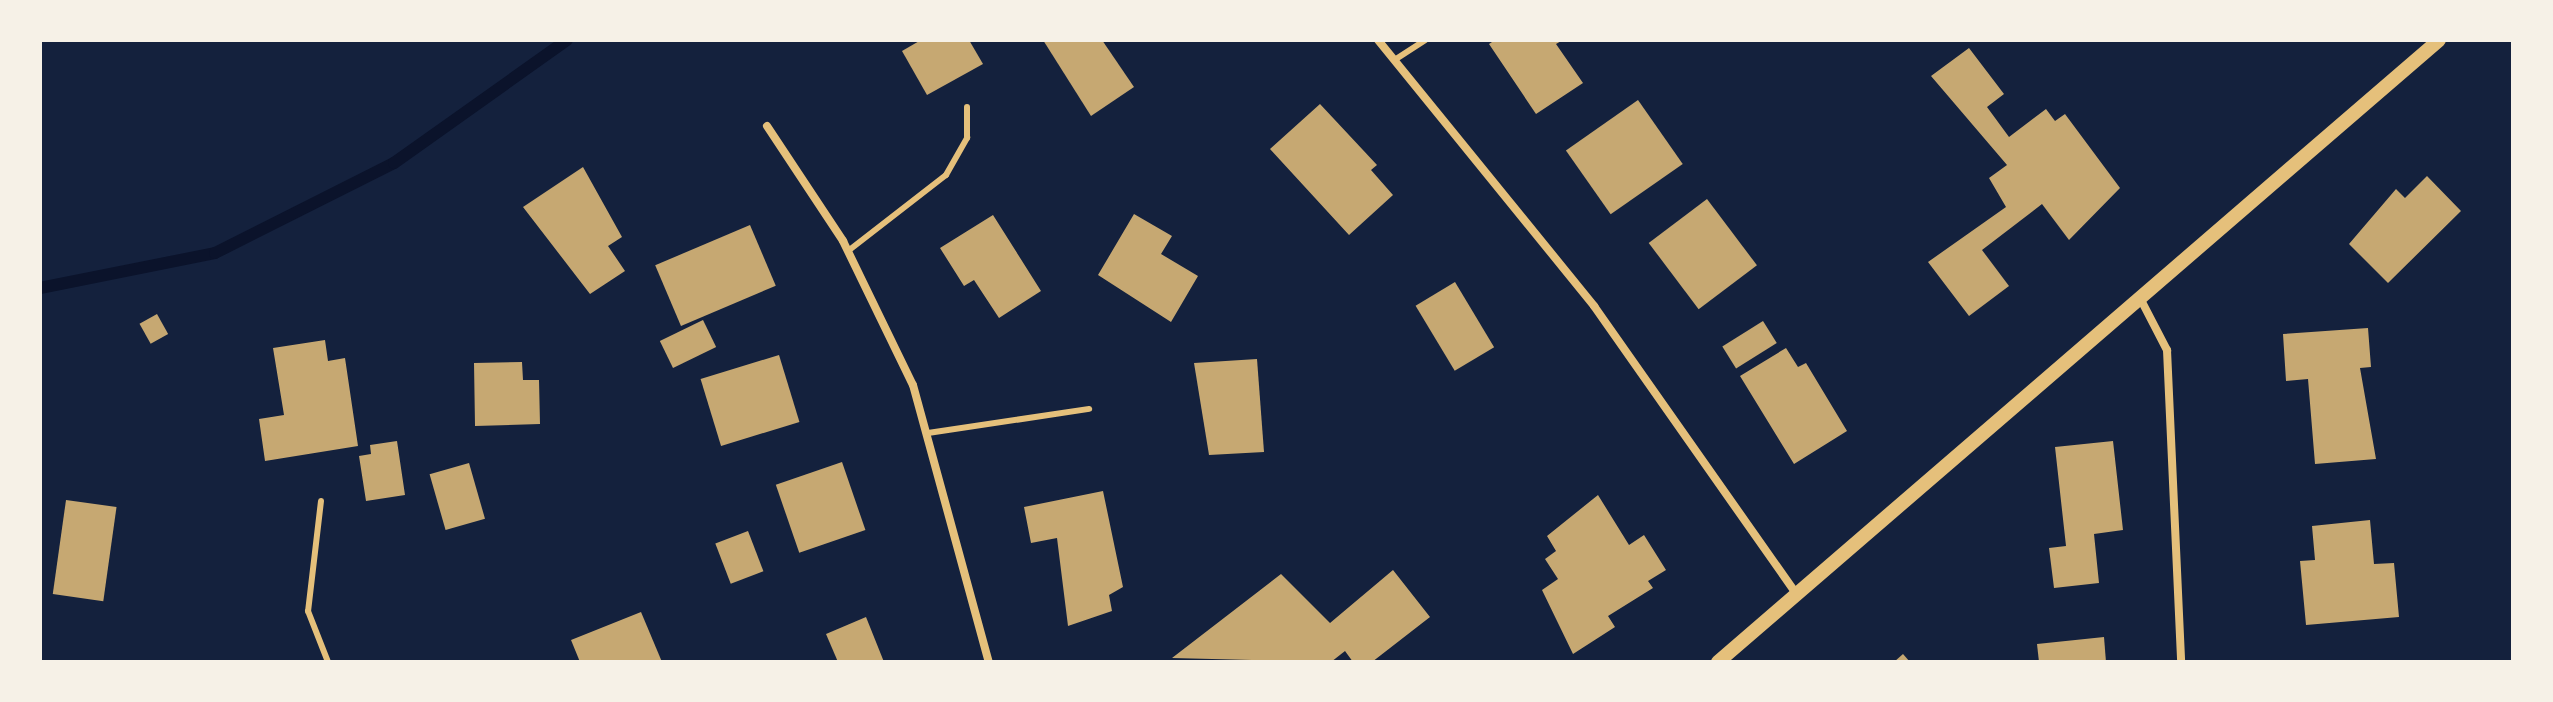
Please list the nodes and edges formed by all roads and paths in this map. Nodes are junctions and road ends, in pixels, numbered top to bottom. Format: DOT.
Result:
graph roads {
  1 [pos="1378,40"];
  2 [pos="1425,40"];
  3 [pos="2439,40"];
  4 [pos="1396,59"];
  5 [pos="967,107"];
  6 [pos="767,126"];
  7 [pos="848,251"];
  8 [pos="2140,297"];
  9 [pos="1089,409"];
  10 [pos="928,433"];
  11 [pos="321,501"];
  12 [pos="1796,593"];
  13 [pos="328,662"];
  14 [pos="989,662"];
  15 [pos="1718,662"];
  16 [pos="2181,662"];
  1 -- 4 [label="street"];
  2 -- 4 [label="lane"];
  3 -- 8 [label="street"];
  4 -- 12 [label="street"];
  5 -- 7 [label="lane"];
  6 -- 7 [label="street"];
  7 -- 10 [label="street"];
  8 -- 12 [label="street"];
  8 -- 16 [label="street"];
  9 -- 10 [label="lane"];
  10 -- 14 [label="street"];
  11 -- 13 [label="lane"];
  12 -- 15 [label="street"];
}
